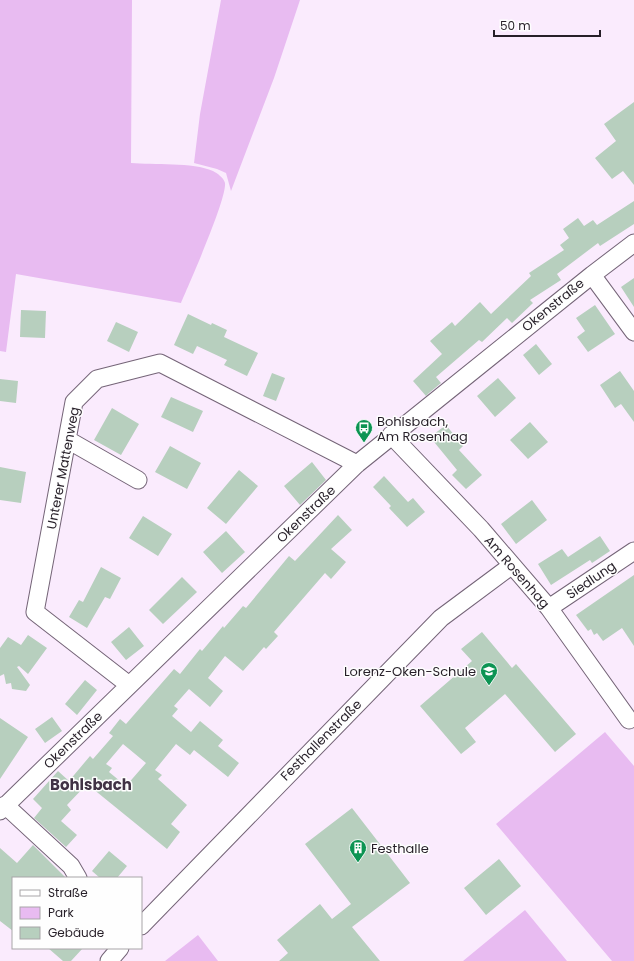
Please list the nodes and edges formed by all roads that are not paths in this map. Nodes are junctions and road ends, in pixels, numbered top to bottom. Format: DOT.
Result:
graph roads {
  1 [pos="634,243"];
  2 [pos="592,275"];
  3 [pos="634,332"];
  4 [pos="391,435"];
  5 [pos="68,440"];
  6 [pos="357,464"];
  7 [pos="138,480"];
  8 [pos="634,551"];
  9 [pos="511,566"];
  10 [pos="549,608"];
  11 [pos="130,685"];
  12 [pos="629,720"];
  13 [pos="3,808"];
  14 [pos="77,877"];
  15 [pos="142,925"];
  16 [pos="119,949"];
  17 [pos="109,961"];
  1 -- 2 [label="street, Okenstraße"];
  2 -- 3 [label="street"];
  2 -- 4 [label="street, Okenstraße"];
  4 -- 6 [label="street, Okenstraße"];
  4 -- 9 [label="street, Am Rosenhag"];
  5 -- 6 [label="street, Unterer Mattenweg"];
  5 -- 7 [label="street"];
  5 -- 11 [label="street, Unterer Mattenweg"];
  6 -- 11 [label="street, Okenstraße"];
  8 -- 10 [label="street, Siedlung"];
  9 -- 10 [label="street, Am Rosenhag"];
  9 -- 15 [label="street, Festhallenstraße"];
  10 -- 12 [label="street, Am Rosenhag"];
  11 -- 13 [label="street, Okenstraße"];
  13 -- 14 [label="street"];
  16 -- 17 [label="street"];
}
